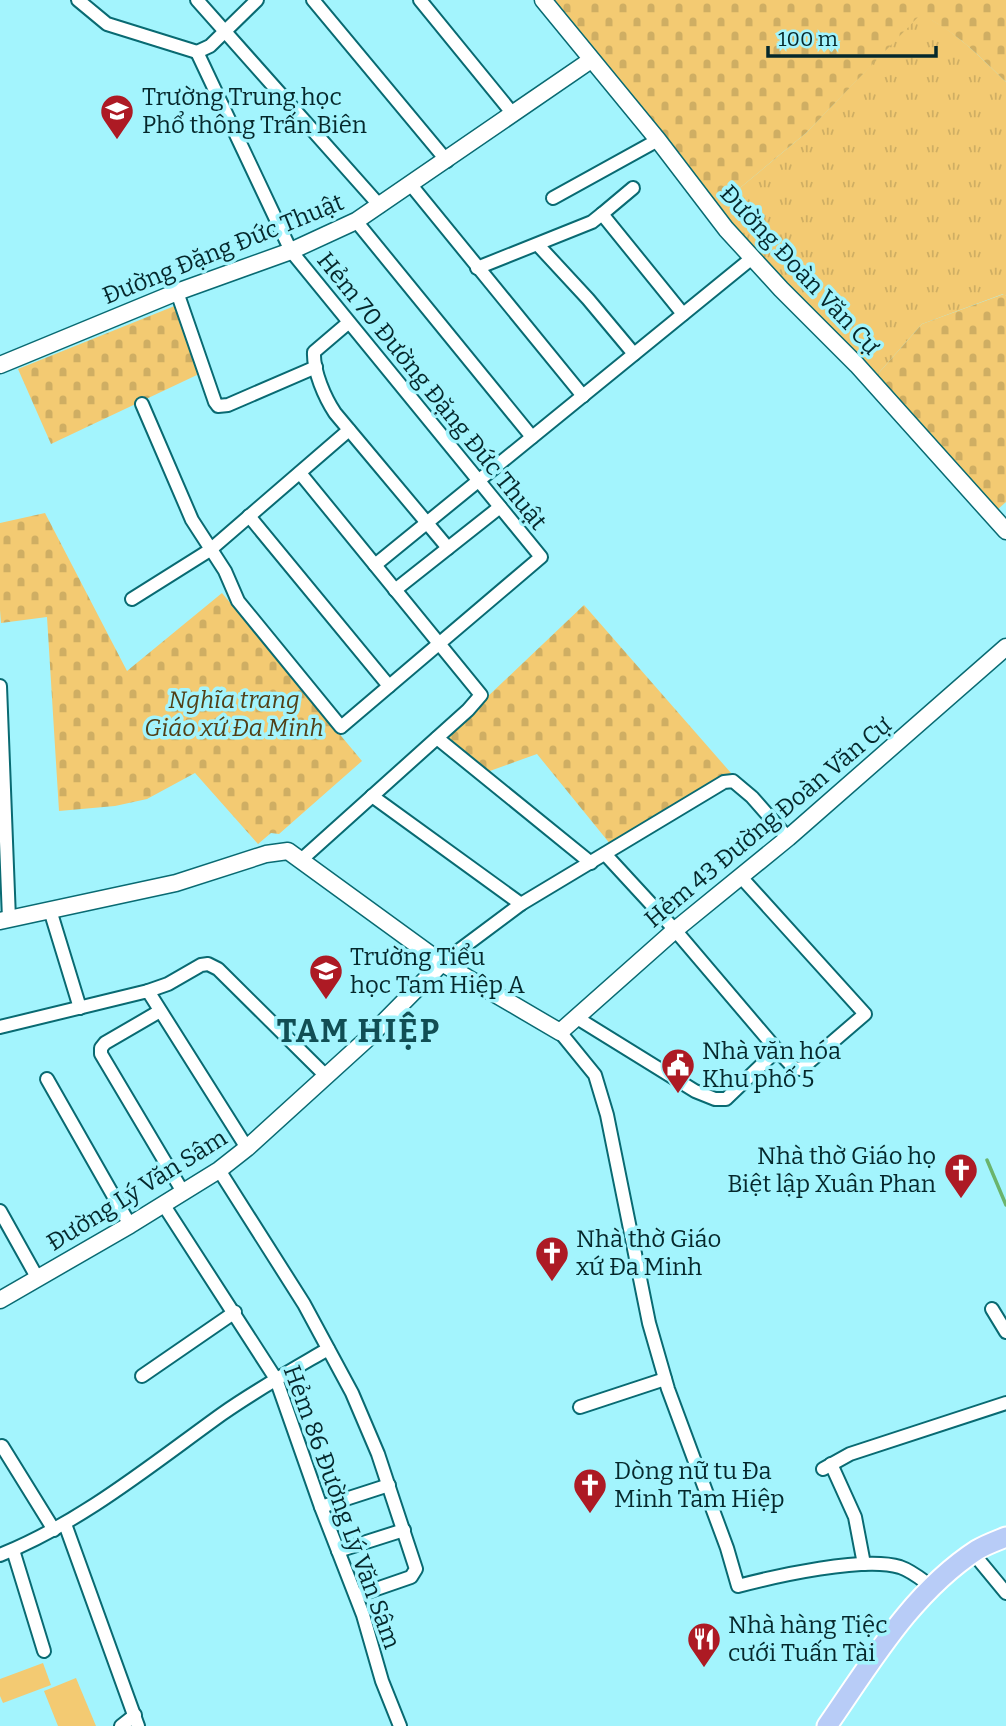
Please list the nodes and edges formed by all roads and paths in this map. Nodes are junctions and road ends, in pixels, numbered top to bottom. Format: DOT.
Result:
graph roads {
  1 [pos="78,0"];
  2 [pos="197,0"];
  3 [pos="257,0"];
  4 [pos="313,0"];
  5 [pos="419,0"];
  6 [pos="543,0"];
  7 [pos="226,31"];
  8 [pos="197,52"];
  9 [pos="591,60"];
  10 [pos="513,114"];
  11 [pos="658,140"];
  12 [pos="447,161"];
  13 [pos="411,185"];
  14 [pos="633,188"];
  15 [pos="553,198"];
  16 [pos="380,206"];
  17 [pos="602,214"];
  18 [pos="356,221"];
  19 [pos="538,245"];
  20 [pos="291,251"];
  21 [pos="752,258"];
  22 [pos="477,268"];
  23 [pos="177,292"];
  24 [pos="683,314"];
  25 [pos="348,323"];
  26 [pos="634,354"];
  27 [pos="0,365"];
  28 [pos="316,367"];
  29 [pos="583,396"];
  30 [pos="142,404"];
  31 [pos="349,430"];
  32 [pos="532,437"];
  33 [pos="300,473"];
  34 [pos="478,481"];
  35 [pos="500,507"];
  36 [pos="249,516"];
  37 [pos="427,523"];
  38 [pos="1006,531"];
  39 [pos="448,548"];
  40 [pos="210,550"];
  41 [pos="375,565"];
  42 [pos="395,590"];
  43 [pos="132,599"];
  44 [pos="439,644"];
  45 [pos="1006,647"];
  46 [pos="0,686"];
  47 [pos="390,686"];
  48 [pos="437,738"];
  49 [pos="372,796"];
  50 [pos="788,838"];
  51 [pos="605,854"];
  52 [pos="301,860"];
  53 [pos="592,863"];
  54 [pos="741,877"];
  55 [pos="521,904"];
  56 [pos="50,910"];
  57 [pos="4,920"];
  58 [pos="675,930"];
  59 [pos="442,963"];
  60 [pos="148,991"];
  61 [pos="80,1008"];
  62 [pos="160,1011"];
  63 [pos="577,1018"];
  64 [pos="0,1027"];
  65 [pos="560,1032"];
  66 [pos="777,1050"];
  67 [pos="326,1076"];
  68 [pos="47,1079"];
  69 [pos="247,1148"];
  70 [pos="219,1170"];
  71 [pos="183,1192"];
  72 [pos="163,1204"];
  73 [pos="0,1211"];
  74 [pos="130,1225"];
  75 [pos="38,1279"];
  76 [pos="0,1300"];
  77 [pos="992,1309"];
  78 [pos="235,1312"];
  79 [pos="1006,1332"];
  80 [pos="328,1349"];
  81 [pos="142,1376"];
  82 [pos="276,1379"];
  83 [pos="665,1379"];
  84 [pos="1006,1403"];
  85 [pos="580,1407"];
  86 [pos="2,1446"];
  87 [pos="389,1485"];
  88 [pos="321,1507"];
  89 [pos="59,1527"];
  90 [pos="404,1530"];
  91 [pos="1006,1537"];
  92 [pos="13,1550"];
  93 [pos="338,1551"];
  94 [pos="973,1553"];
  95 [pos="0,1555"];
  96 [pos="864,1564"];
  97 [pos="932,1587"];
  98 [pos="1006,1592"];
  99 [pos="356,1596"];
  100 [pos="44,1651"];
  101 [pos="136,1721"];
  102 [pos="121,1726"];
  103 [pos="400,1726"];
  104 [pos="827,1726"];
  1 -- 8 [label="street"];
  2 -- 7 [label="street"];
  3 -- 7 [label="street"];
  4 -- 12 [label="street"];
  5 -- 10 [label="street"];
  6 -- 9 [label="street, Đường Đoàn Văn Cự"];
  7 -- 8 [label="street"];
  7 -- 16 [label="street"];
  8 -- 20 [label="street, Hẻm 70 Đường Đặng Đức Thuật"];
  9 -- 10 [label="street, Đường Đặng Đức Thuật"];
  9 -- 11 [label="street, Đường Đoàn Văn Cự"];
  10 -- 12 [label="street, Đường Đặng Đức Thuật"];
  11 -- 15 [label="street"];
  11 -- 21 [label="street, Đường Đoàn Văn Cự"];
  12 -- 13 [label="street, Đường Đặng Đức Thuật"];
  13 -- 16 [label="street, Đường Đặng Đức Thuật"];
  13 -- 22 [label="street"];
  14 -- 17 [label="street"];
  16 -- 18 [label="street, Đường Đặng Đức Thuật"];
  17 -- 19 [label="street"];
  17 -- 24 [label="street"];
  18 -- 20 [label="street, Đường Đặng Đức Thuật"];
  18 -- 32 [label="street"];
  19 -- 22 [label="street"];
  19 -- 26 [label="street"];
  20 -- 23 [label="street, Đường Đặng Đức Thuật"];
  20 -- 25 [label="street, Hẻm 70 Đường Đặng Đức Thuật"];
  21 -- 24 [label="street"];
  21 -- 38 [label="street, Đường Đoàn Văn Cự"];
  22 -- 29 [label="street"];
  23 -- 27 [label="street, Đường Đặng Đức Thuật"];
  23 -- 28 [label="street"];
  24 -- 26 [label="street"];
  25 -- 28 [label="street"];
  25 -- 34 [label="street, Hẻm 70 Đường Đặng Đức Thuật"];
  26 -- 29 [label="street"];
  28 -- 31 [label="street"];
  29 -- 32 [label="street"];
  30 -- 40 [label="street"];
  31 -- 33 [label="street"];
  31 -- 37 [label="street"];
  32 -- 34 [label="street"];
  33 -- 36 [label="street"];
  33 -- 41 [label="street"];
  34 -- 35 [label="street, Hẻm 70 Đường Đặng Đức Thuật"];
  34 -- 37 [label="street"];
  35 -- 39 [label="street"];
  35 -- 44 [label="street, Hẻm 70 Đường Đặng Đức Thuật"];
  36 -- 40 [label="street"];
  36 -- 47 [label="street"];
  37 -- 39 [label="street"];
  37 -- 41 [label="street"];
  39 -- 42 [label="street"];
  40 -- 43 [label="street"];
  40 -- 47 [label="street"];
  41 -- 42 [label="street"];
  42 -- 44 [label="street"];
  44 -- 47 [label="street"];
  44 -- 48 [label="street"];
  45 -- 50 [label="street, Hẻm 43 Đường Đoàn Văn Cự"];
  46 -- 57 [label="street"];
  48 -- 49 [label="street"];
  48 -- 53 [label="street"];
  49 -- 52 [label="street"];
  49 -- 55 [label="street"];
  50 -- 51 [label="street"];
  50 -- 54 [label="street, Hẻm 43 Đường Đoàn Văn Cự"];
  51 -- 53 [label="street"];
  51 -- 58 [label="street"];
  52 -- 56 [label="street"];
  52 -- 59 [label="street"];
  53 -- 55 [label="street"];
  54 -- 58 [label="street, Hẻm 43 Đường Đoàn Văn Cự"];
  54 -- 66 [label="street"];
  55 -- 59 [label="street"];
  56 -- 57 [label="street"];
  56 -- 61 [label="street"];
  58 -- 63 [label="street, Hẻm 43 Đường Đoàn Văn Cự"];
  58 -- 66 [label="street"];
  59 -- 65 [label="street"];
  59 -- 67 [label="street, Đường Lý Văn Sâm"];
  60 -- 61 [label="street"];
  60 -- 62 [label="street"];
  60 -- 67 [label="street"];
  61 -- 64 [label="street"];
  62 -- 69 [label="street"];
  62 -- 71 [label="street"];
  63 -- 65 [label="street, Hẻm 43 Đường Đoàn Văn Cự"];
  63 -- 66 [label="street"];
  65 -- 83 [label="street"];
  67 -- 69 [label="street, Đường Lý Văn Sâm"];
  68 -- 74 [label="street"];
  69 -- 70 [label="street, Đường Lý Văn Sâm"];
  70 -- 71 [label="street, Đường Lý Văn Sâm"];
  70 -- 80 [label="street"];
  71 -- 72 [label="street, Đường Lý Văn Sâm"];
  72 -- 74 [label="street, Đường Lý Văn Sâm"];
  72 -- 78 [label="street, Hẻm 86 Đường Lý Văn Sâm"];
  73 -- 75 [label="street"];
  74 -- 75 [label="street, Đường Lý Văn Sâm"];
  75 -- 76 [label="street, Đường Lý Văn Sâm"];
  77 -- 79 [label="street"];
  78 -- 81 [label="street"];
  78 -- 82 [label="street, Hẻm 86 Đường Lý Văn Sâm"];
  80 -- 82 [label="street"];
  80 -- 87 [label="street"];
  82 -- 88 [label="street, Hẻm 86 Đường Lý Văn Sâm"];
  82 -- 89 [label="street"];
  83 -- 85 [label="street"];
  83 -- 96 [label="street"];
  84 -- 96 [label="street"];
  86 -- 89 [label="street"];
  87 -- 88 [label="street"];
  87 -- 90 [label="street"];
  88 -- 93 [label="street, Hẻm 86 Đường Lý Văn Sâm"];
  89 -- 92 [label="street"];
  89 -- 101 [label="street"];
  90 -- 93 [label="street"];
  90 -- 99 [label="street"];
  91 -- 94 [label="main road"];
  92 -- 95 [label="street"];
  92 -- 100 [label="street"];
  93 -- 99 [label="street, Hẻm 86 Đường Lý Văn Sâm"];
  94 -- 97 [label="main road"];
  94 -- 98 [label="street"];
  96 -- 97 [label="street"];
  97 -- 104 [label="main road"];
  99 -- 103 [label="street, Hẻm 86 Đường Lý Văn Sâm"];
  101 -- 102 [label="street"];
}
